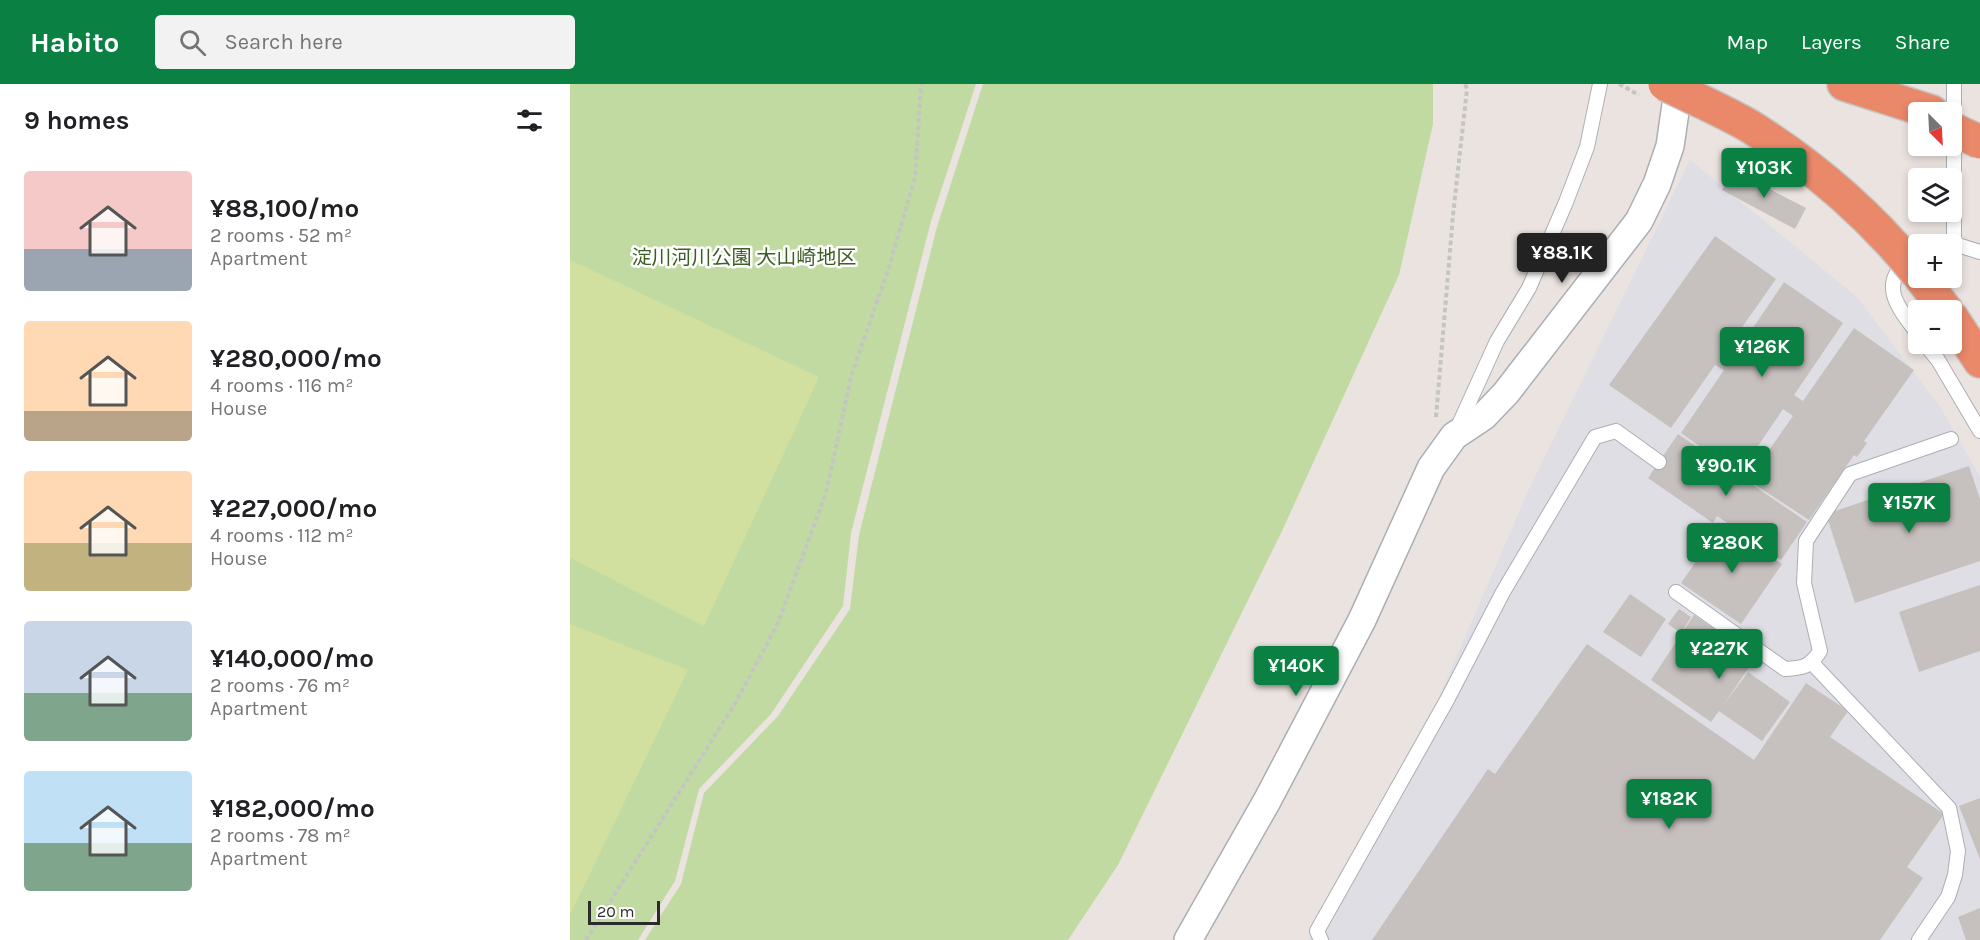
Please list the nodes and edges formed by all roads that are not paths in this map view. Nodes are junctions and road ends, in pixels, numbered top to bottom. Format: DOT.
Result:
graph roads {
  1 [pos="1600,84"];
  2 [pos="1679,84"];
  3 [pos="1844,84"];
  4 [pos="1954,84"];
  5 [pos="1657,92"];
  6 [pos="1876,96"];
  7 [pos="1908,105"];
  8 [pos="1908,110"];
  9 [pos="1962,121"];
  10 [pos="1980,127"];
  11 [pos="1962,134"];
  12 [pos="1980,142"];
  13 [pos="1954,234"];
  14 [pos="1962,246"];
  15 [pos="1980,252"];
  16 [pos="1908,260"];
  17 [pos="1930,298"];
  18 [pos="1908,320"];
  19 [pos="1933,354"];
  20 [pos="1980,361"];
  21 [pos="1980,431"];
  22 [pos="1951,439"];
  23 [pos="1439,449"];
  24 [pos="1659,462"];
  25 [pos="1676,592"];
  26 [pos="1812,663"];
  27 [pos="1188,940"];
  28 [pos="1321,940"];
  29 [pos="1919,940"];
  1 -- 23 [label="lane"];
  2 -- 23 [label="street"];
  3 -- 6 [label="highway"];
  4 -- 13 [label="lane"];
  5 -- 17 [label="highway, bridge"];
  6 -- 7 [label="highway"];
  6 -- 8 [label="highway"];
  9 -- 10 [label="highway"];
  11 -- 12 [label="highway, bridge"];
  14 -- 15 [label="lane"];
  16 -- 18 [label="lane"];
  17 -- 20 [label="highway"];
  19 -- 21 [label="lane"];
  22 -- 26 [label="lane"];
  23 -- 27 [label="street"];
  24 -- 28 [label="lane"];
  25 -- 26 [label="lane"];
  26 -- 29 [label="lane"];
}
